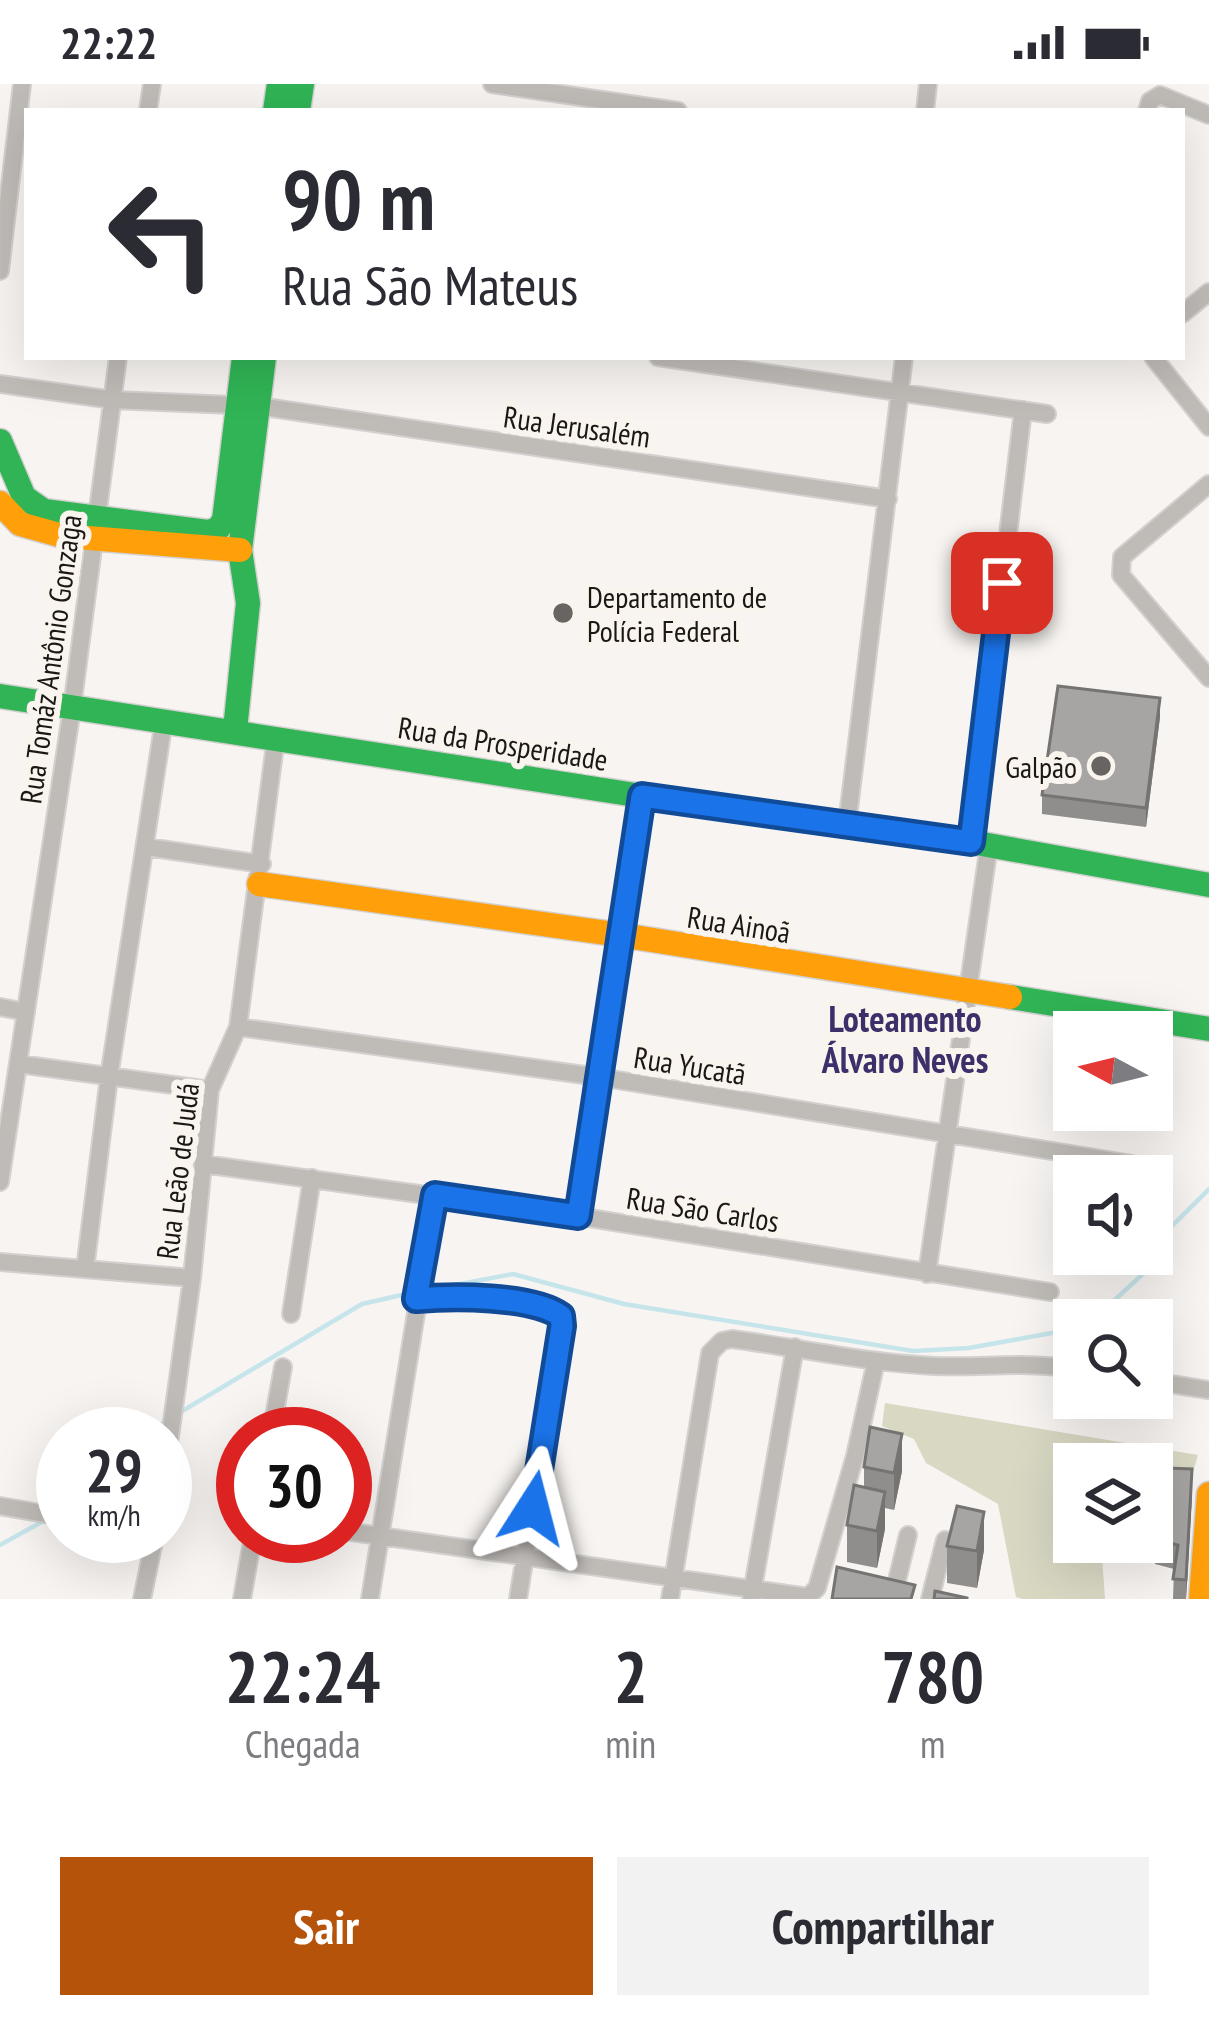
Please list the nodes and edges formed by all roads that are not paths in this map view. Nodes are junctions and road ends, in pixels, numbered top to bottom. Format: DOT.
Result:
graph roads {
  1 [pos="18,84"];
  2 [pos="492,84"];
  3 [pos="657,108"];
  4 [pos="1148,108"];
  5 [pos="1209,115"];
  6 [pos="14,135"];
  7 [pos="0,271"];
  8 [pos="1209,292"];
  9 [pos="1185,312"];
  10 [pos="118,360"];
  11 [pos="244,360"];
  12 [pos="263,360"];
  13 [pos="678,360"];
  14 [pos="904,360"];
  15 [pos="1156,360"];
  16 [pos="0,384"];
  17 [pos="901,393"];
  18 [pos="113,400"];
  19 [pos="248,407"];
  20 [pos="1023,410"];
  21 [pos="1047,414"];
  22 [pos="1209,427"];
  23 [pos="0,442"];
  24 [pos="1209,484"];
  25 [pos="888,499"];
  26 [pos="0,503"];
  27 [pos="96,529"];
  28 [pos="240,550"];
  29 [pos="1209,678"];
  30 [pos="0,696"];
  31 [pos="72,708"];
  32 [pos="164,720"];
  33 [pos="235,730"];
  34 [pos="276,737"];
  35 [pos="642,796"];
  36 [pos="847,825"];
  37 [pos="980,844"];
  38 [pos="146,847"];
  39 [pos="260,874"];
  40 [pos="1209,885"];
  41 [pos="621,935"];
  42 [pos="970,992"];
  43 [pos="0,1007"];
  44 [pos="26,1012"];
  45 [pos="238,1027"];
  46 [pos="1209,1029"];
  47 [pos="19,1064"];
  48 [pos="109,1077"];
  49 [pos="599,1077"];
  50 [pos="210,1090"];
  51 [pos="949,1135"];
  52 [pos="1075,1155"];
  53 [pos="203,1163"];
  54 [pos="313,1178"];
  55 [pos="0,1182"];
  56 [pos="435,1195"];
  57 [pos="578,1216"];
  58 [pos="0,1262"];
  59 [pos="86,1270"];
  60 [pos="926,1274"];
  61 [pos="192,1278"];
  62 [pos="418,1291"];
  63 [pos="1050,1292"];
  64 [pos="291,1314"];
  65 [pos="794,1347"];
  66 [pos="876,1361"];
  67 [pos="1053,1365"];
  68 [pos="283,1367"];
  69 [pos="1173,1384"];
  70 [pos="1209,1390"];
  71 [pos="176,1407"];
  72 [pos="276,1407"];
  73 [pos="1209,1494"];
  74 [pos="0,1506"];
  75 [pos="36,1512"];
  76 [pos="372,1534"];
  77 [pos="380,1535"];
  78 [pos="908,1535"];
  79 [pos="945,1540"];
  80 [pos="525,1554"];
  81 [pos="149,1563"];
  82 [pos="248,1563"];
  83 [pos="674,1576"];
  84 [pos="869,1588"];
  85 [pos="893,1593"];
  86 [pos="752,1594"];
  87 [pos="142,1599"];
  88 [pos="242,1599"];
  89 [pos="370,1599"];
  90 [pos="518,1599"];
  91 [pos="670,1599"];
  92 [pos="916,1599"];
  93 [pos="930,1599"];
  94 [pos="1202,1599"];
  1 -- 6 [label="street"];
  2 -- 3 [label="street"];
  4 -- 5 [label="street"];
  6 -- 7 [label="street"];
  8 -- 9 [label="street"];
  10 -- 18 [label="street, Rua Tomáz Antônio Gonzaga"];
  11 -- 19 [label="street"];
  12 -- 19 [label="street"];
  13 -- 17 [label="street"];
  14 -- 17 [label="street"];
  15 -- 22 [label="street"];
  16 -- 18 [label="street, Rua Jerusalém"];
  17 -- 20 [label="street"];
  17 -- 25 [label="street"];
  18 -- 19 [label="street, Rua Jerusalém"];
  18 -- 27 [label="street, Rua Tomáz Antônio Gonzaga"];
  19 -- 25 [label="street, Rua Jerusalém"];
  19 -- 27 [label="street"];
  19 -- 28 [label="street"];
  20 -- 21 [label="street"];
  20 -- 37 [label="street"];
  23 -- 27 [label="street"];
  24 -- 29 [label="street"];
  25 -- 36 [label="street"];
  26 -- 27 [label="street"];
  27 -- 28 [label="street"];
  27 -- 31 [label="street, Rua Tomáz Antônio Gonzaga"];
  28 -- 33 [label="street"];
  30 -- 31 [label="street, Rua da Prosperidade"];
  31 -- 32 [label="street, Rua da Prosperidade"];
  31 -- 44 [label="street, Rua Tomáz Antônio Gonzaga"];
  32 -- 33 [label="street, Rua da Prosperidade"];
  32 -- 38 [label="street"];
  33 -- 34 [label="street, Rua da Prosperidade"];
  34 -- 35 [label="street, Rua da Prosperidade"];
  34 -- 39 [label="street, Rua Leão de Judá"];
  35 -- 36 [label="street, Rua da Prosperidade"];
  35 -- 41 [label="street"];
  36 -- 37 [label="street, Rua da Prosperidade"];
  37 -- 40 [label="street, Rua da Prosperidade"];
  37 -- 42 [label="street"];
  38 -- 39 [label="street"];
  38 -- 48 [label="street"];
  39 -- 41 [label="street, Rua Ainoã"];
  39 -- 45 [label="street, Rua Leão de Judá"];
  41 -- 42 [label="street, Rua Ainoã"];
  41 -- 49 [label="street"];
  42 -- 46 [label="street, Rua Ainoã"];
  42 -- 51 [label="street"];
  43 -- 44 [label="street"];
  44 -- 47 [label="street, Rua Tomáz Antônio Gonzaga"];
  45 -- 49 [label="street, Rua Yucatã"];
  45 -- 50 [label="street, Rua Leão de Judá"];
  47 -- 48 [label="street"];
  47 -- 55 [label="street, Rua Tomáz Antônio Gonzaga"];
  48 -- 50 [label="street"];
  48 -- 59 [label="street"];
  49 -- 51 [label="street, Rua Yucatã"];
  49 -- 57 [label="street"];
  50 -- 53 [label="street, Rua Leão de Judá"];
  51 -- 52 [label="street, Rua Yucatã"];
  51 -- 60 [label="street"];
  53 -- 54 [label="street, Rua São Carlos"];
  53 -- 61 [label="street, Rua Leão de Judá"];
  54 -- 56 [label="street, Rua São Carlos"];
  54 -- 64 [label="street"];
  56 -- 57 [label="street, Rua São Carlos"];
  56 -- 62 [label="street"];
  57 -- 60 [label="street, Rua São Carlos"];
  58 -- 59 [label="street"];
  59 -- 61 [label="street"];
  60 -- 63 [label="street, Rua São Carlos"];
  61 -- 71 [label="street, Rua Leão de Judá"];
  62 -- 77 [label="street"];
  62 -- 80 [label="street"];
  65 -- 66 [label="street"];
  65 -- 83 [label="street"];
  65 -- 86 [label="street"];
  66 -- 67 [label="street"];
  66 -- 86 [label="street"];
  68 -- 72 [label="street"];
  69 -- 70 [label="street"];
  73 -- 94 [label="street"];
  74 -- 75 [label="street"];
  76 -- 77 [label="street"];
  77 -- 80 [label="street"];
  77 -- 89 [label="street"];
  78 -- 85 [label="street"];
  79 -- 93 [label="street"];
  80 -- 83 [label="street"];
  80 -- 90 [label="street"];
  81 -- 87 [label="street"];
  82 -- 88 [label="street"];
  83 -- 86 [label="street"];
  83 -- 91 [label="street"];
  84 -- 85 [label="street"];
  85 -- 92 [label="street"];
}
